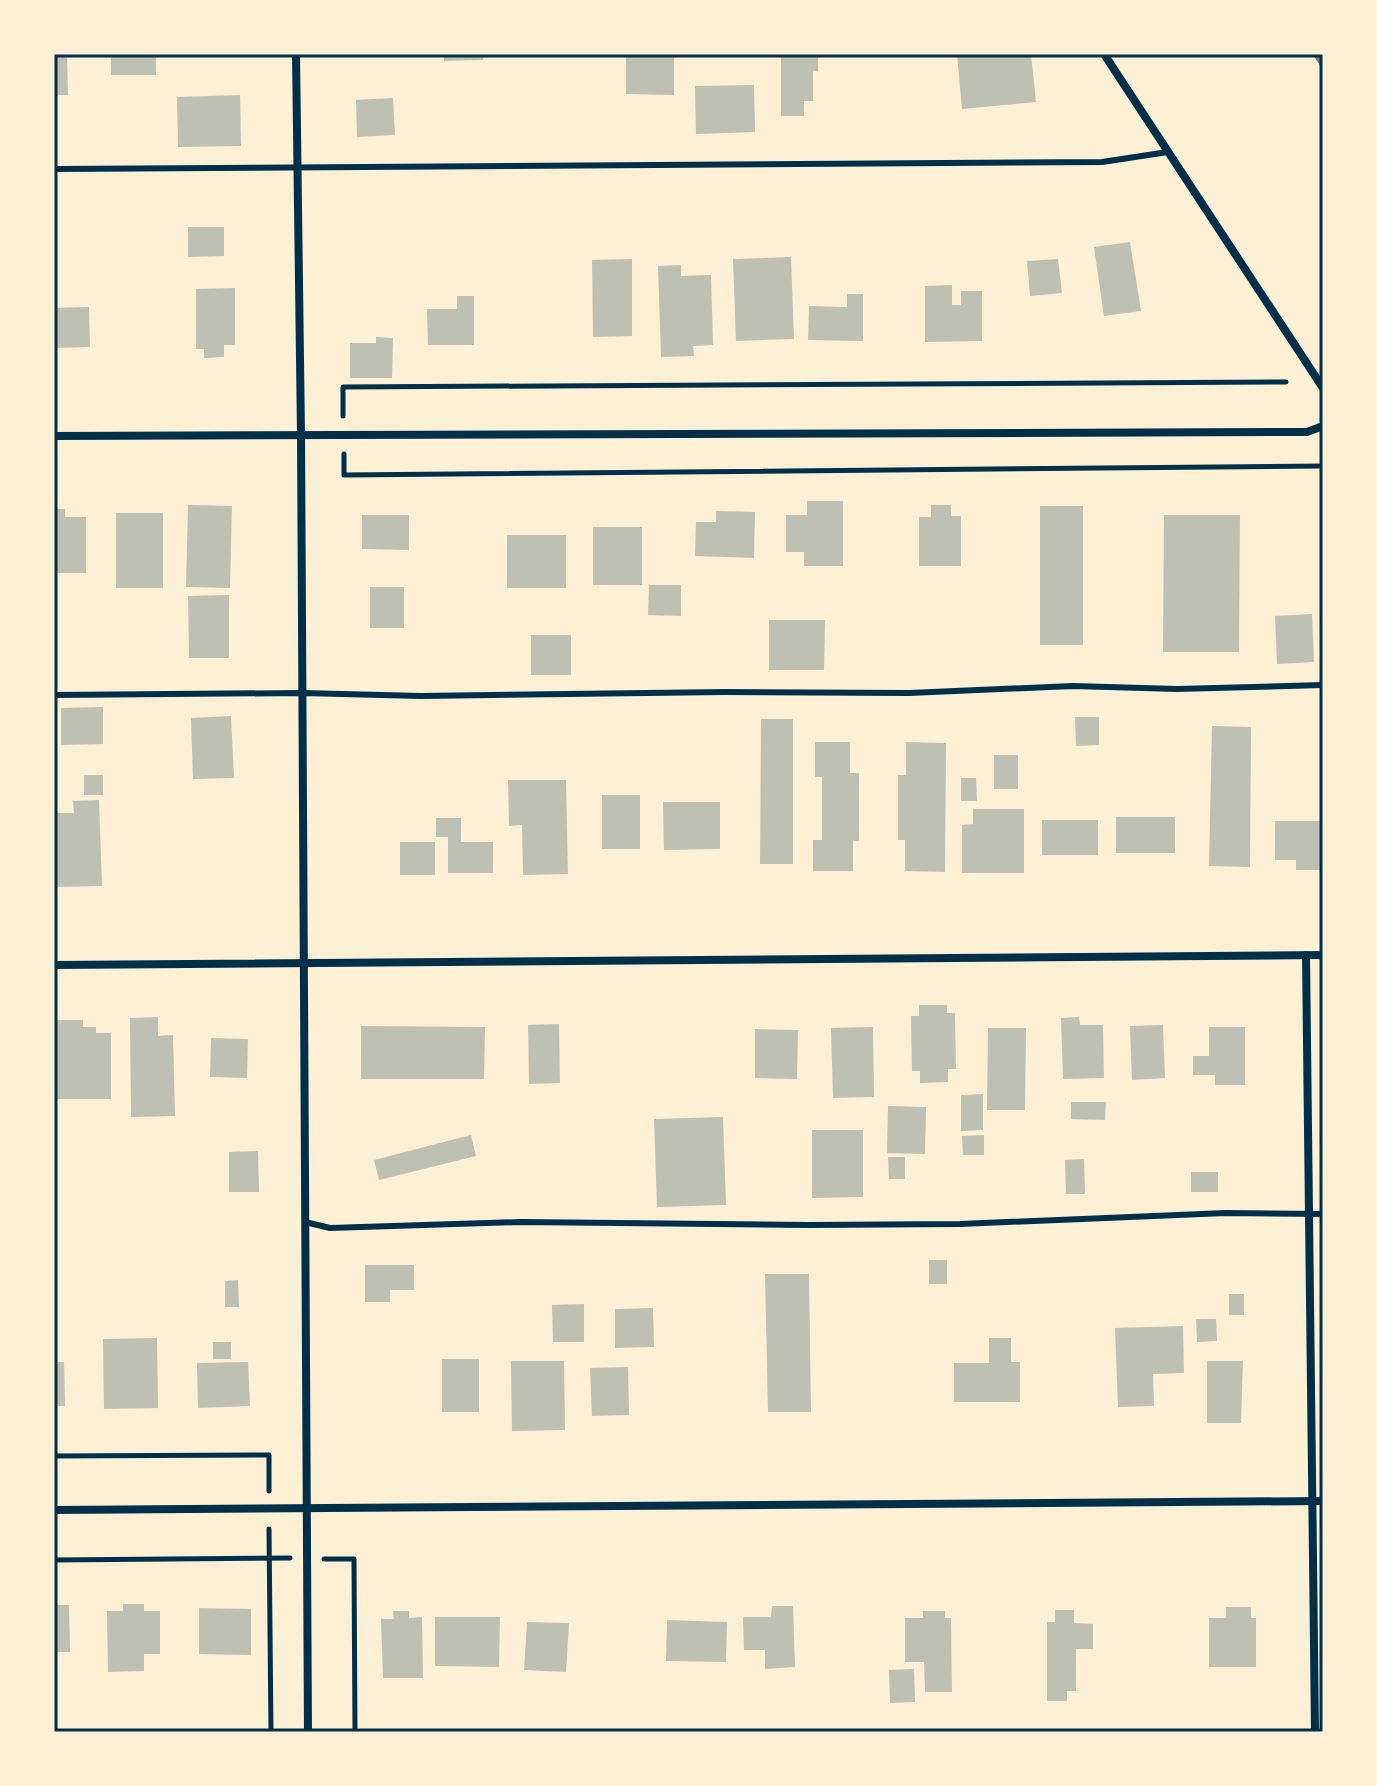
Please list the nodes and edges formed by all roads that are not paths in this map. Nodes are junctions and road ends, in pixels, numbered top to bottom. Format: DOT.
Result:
graph roads {
  1 [pos="296,54"];
  2 [pos="1104,54"];
  3 [pos="1168,152"];
  4 [pos="298,167"];
  5 [pos="54,169"];
  6 [pos="1323,388"];
  7 [pos="1323,426"];
  8 [pos="301,435"];
  9 [pos="54,436"];
  10 [pos="1323,685"];
  11 [pos="302,693"];
  12 [pos="54,695"];
  13 [pos="1306,955"];
  14 [pos="1323,955"];
  15 [pos="304,963"];
  16 [pos="54,965"];
  17 [pos="1308,1214"];
  18 [pos="1323,1214"];
  19 [pos="305,1222"];
  20 [pos="1311,1501"];
  21 [pos="1323,1501"];
  22 [pos="307,1508"];
  23 [pos="54,1510"];
  24 [pos="308,1732"];
  25 [pos="1315,1732"];
  1 -- 4 [label="street"];
  2 -- 3 [label="street"];
  3 -- 4 [label="lane"];
  3 -- 6 [label="street"];
  4 -- 5 [label="lane"];
  4 -- 8 [label="street"];
  7 -- 8 [label="street"];
  8 -- 9 [label="street"];
  8 -- 11 [label="street"];
  10 -- 11 [label="lane"];
  11 -- 12 [label="lane"];
  11 -- 15 [label="street"];
  13 -- 14 [label="street"];
  13 -- 15 [label="street"];
  13 -- 17 [label="street"];
  15 -- 16 [label="street"];
  15 -- 19 [label="street"];
  17 -- 18 [label="lane"];
  17 -- 19 [label="lane"];
  17 -- 20 [label="street"];
  19 -- 22 [label="street"];
  20 -- 21 [label="street"];
  20 -- 22 [label="street"];
  20 -- 25 [label="street"];
  22 -- 23 [label="street"];
  22 -- 24 [label="street"];
}
